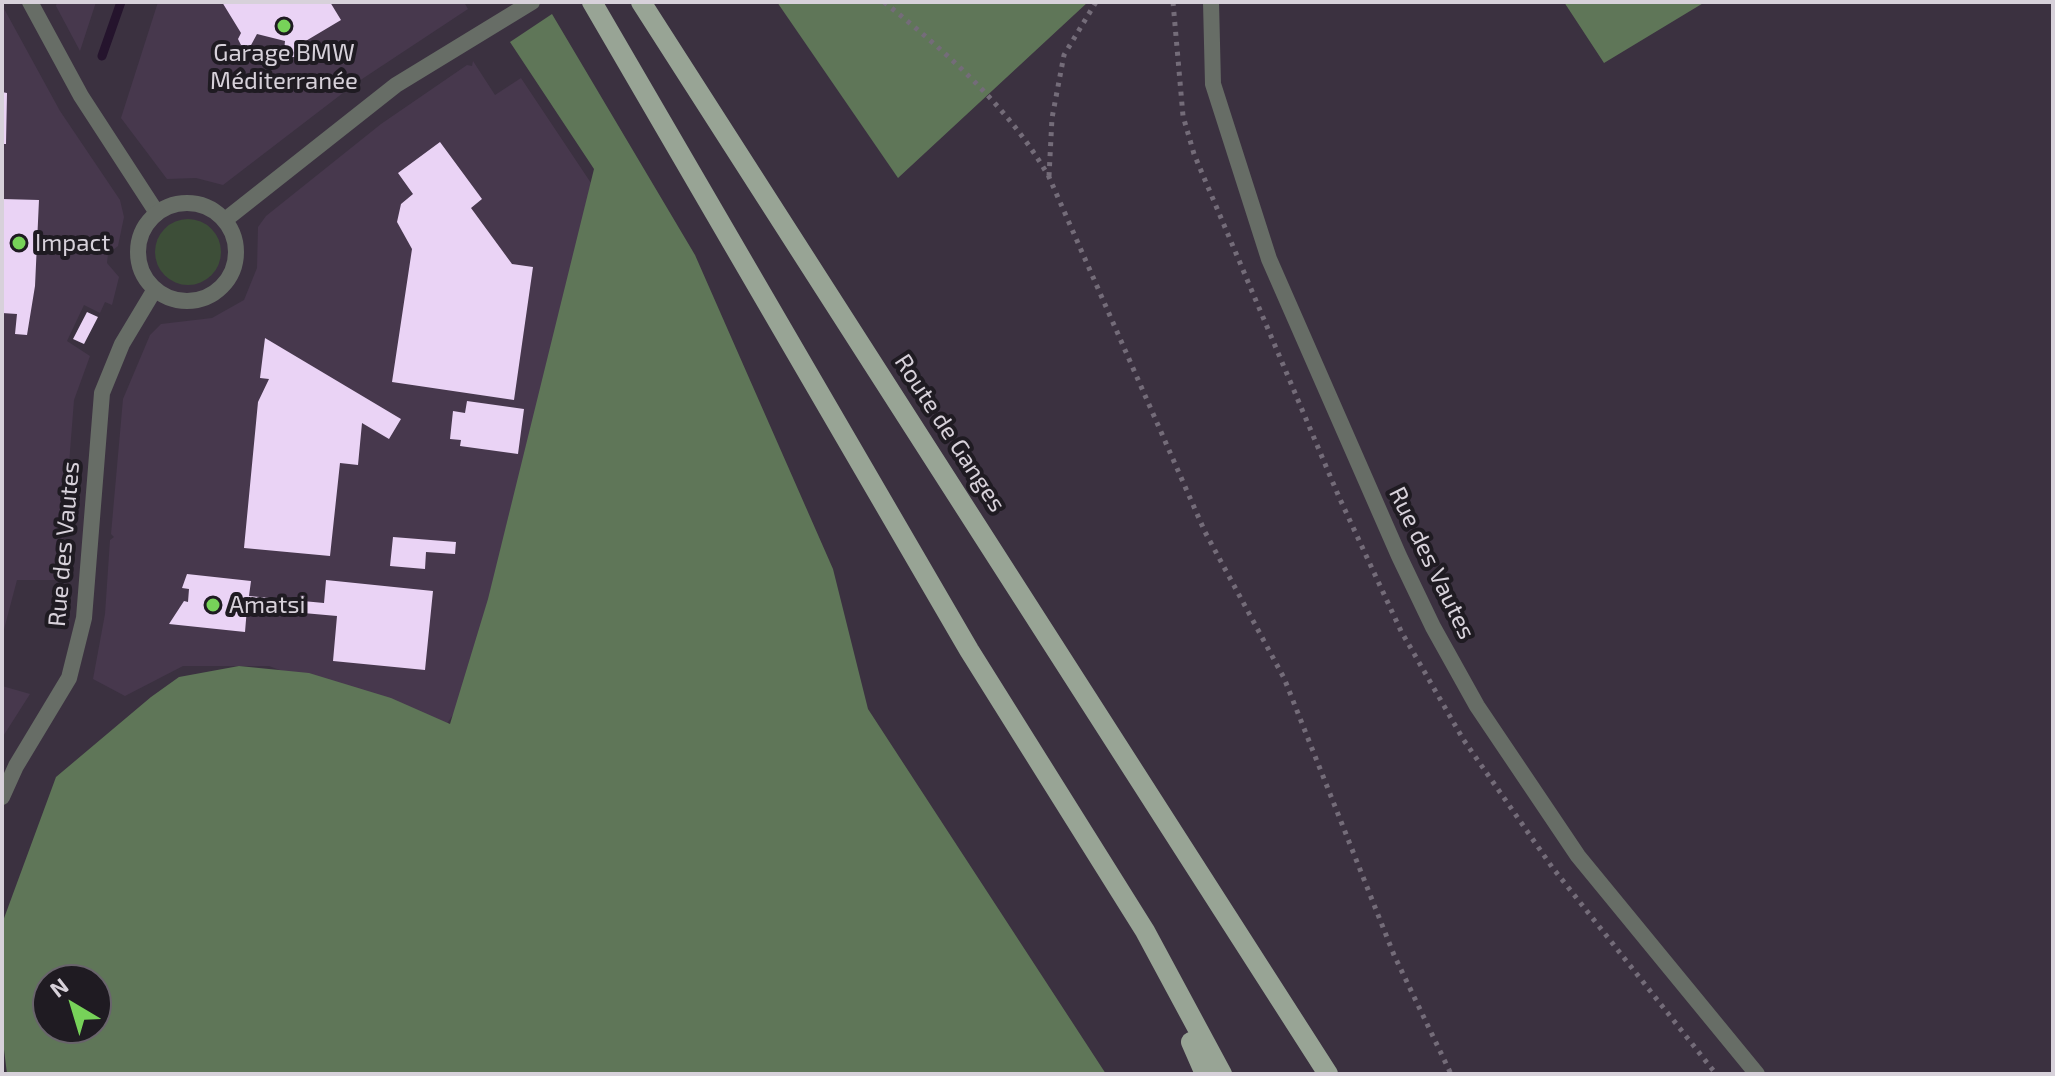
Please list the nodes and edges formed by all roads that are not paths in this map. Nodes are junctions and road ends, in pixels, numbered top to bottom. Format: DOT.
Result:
graph roads {
  1 [pos="30,2"];
  2 [pos="532,2"];
  3 [pos="592,2"];
  4 [pos="641,2"];
  5 [pos="1211,2"];
  6 [pos="157,213"];
  7 [pos="225,220"];
  8 [pos="155,289"];
  9 [pos="2,797"];
  10 [pos="1145,931"];
  11 [pos="1205,1074"];
  12 [pos="1222,1074"];
  13 [pos="1328,1074"];
  14 [pos="1757,1074"];
  1 -- 6 [label="street"];
  2 -- 7 [label="street"];
  3 -- 10 [label="main road"];
  4 -- 13 [label="main road, Route de Ganges"];
  5 -- 14 [label="street, Rue des Vautes"];
  6 -- 7 [label="street"];
  6 -- 8 [label="street"];
  7 -- 8 [label="street"];
  8 -- 9 [label="street, Rue des Vautes"];
  10 -- 11 [label="main road"];
  10 -- 12 [label="main road"];
}
